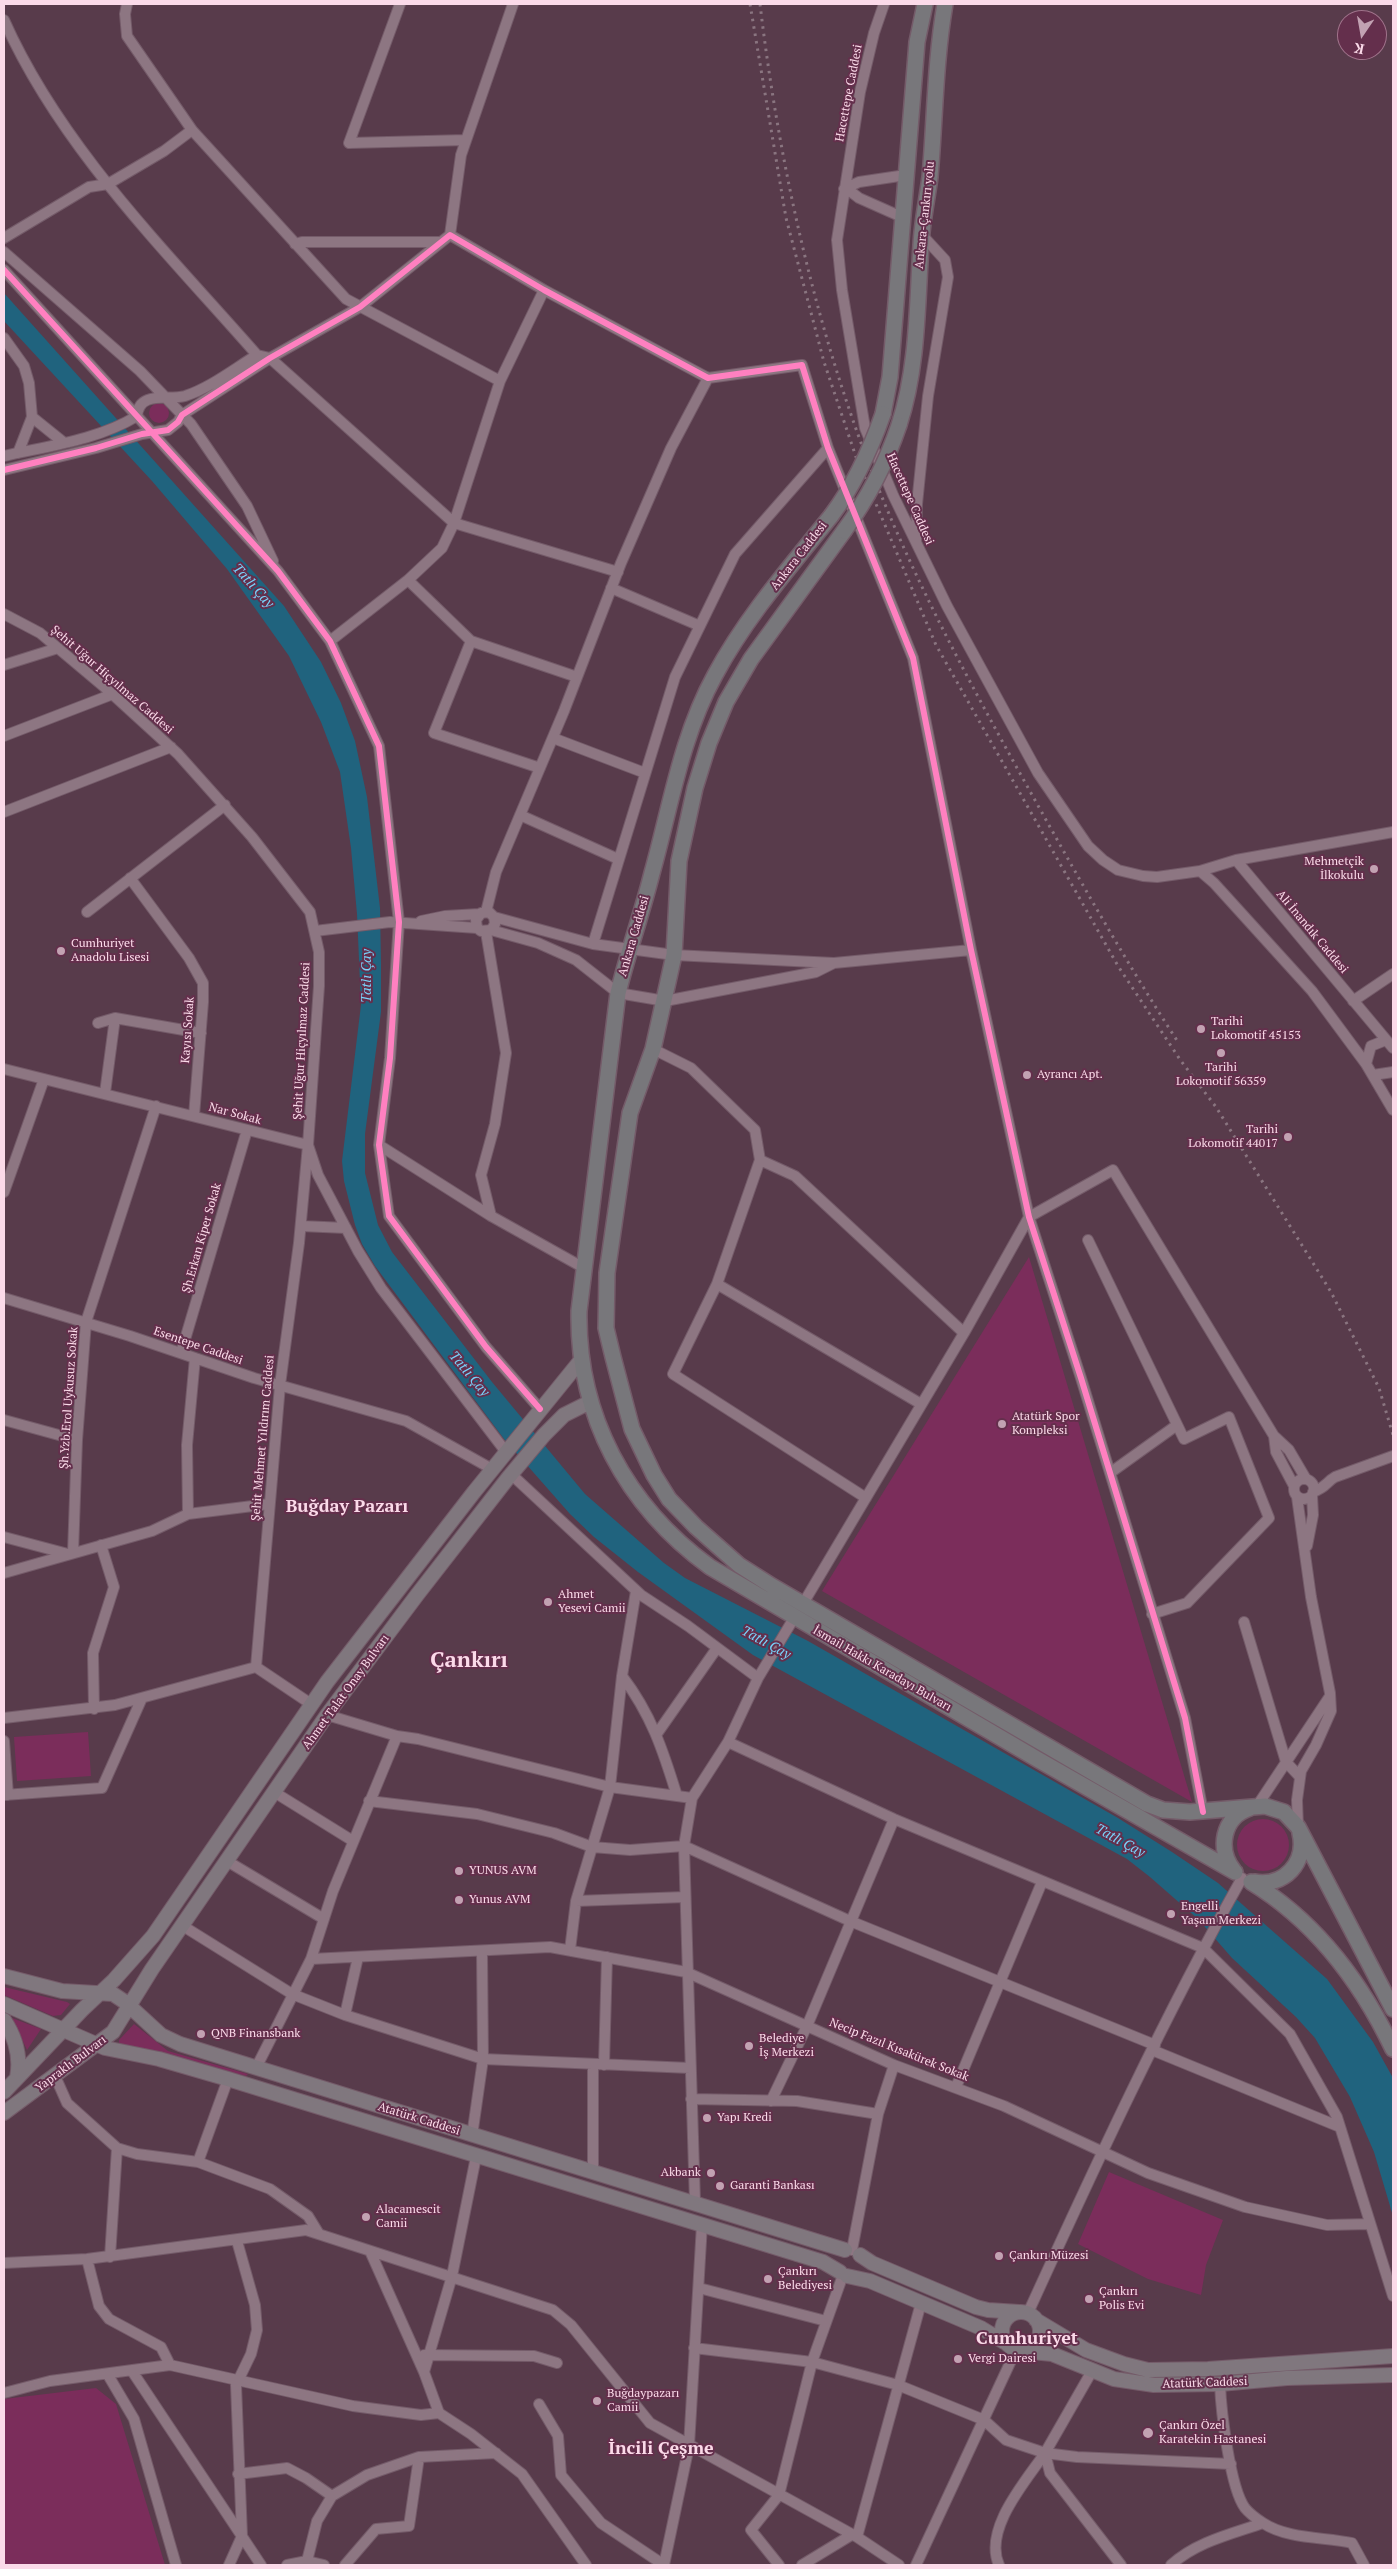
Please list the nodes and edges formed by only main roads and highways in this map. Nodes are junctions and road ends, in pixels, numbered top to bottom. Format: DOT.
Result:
graph roads {
  1 [pos="925,4"];
  2 [pos="945,4"];
  3 [pos="831,516"];
  4 [pos="581,1360"];
  5 [pos="590,1402"];
  6 [pos="1258,1806"];
  7 [pos="1298,1827"];
  8 [pos="1241,1881"];
  9 [pos="4,1976"];
  10 [pos="101,1992"];
  11 [pos="4,2004"];
  12 [pos="130,2006"];
  13 [pos="1393,2009"];
  14 [pos="4,2020"];
  15 [pos="63,2029"];
  16 [pos="97,2045"];
  17 [pos="1393,2049"];
  18 [pos="17,2078"];
  19 [pos="4,2092"];
  20 [pos="4,2113"];
  21 [pos="852,2252"];
  22 [pos="844,2274"];
  23 [pos="1028,2315"];
  24 [pos="1004,2342"];
  25 [pos="1019,2350"];
  26 [pos="1393,2356"];
  27 [pos="1393,2375"];
  1 -- 3 [label="highway, Ankara-Çankırı yolu, bridge"];
  2 -- 6 [label="highway, Ankara-Çankırı yolu, bridge"];
  3 -- 4 [label="highway, Ankara Caddesi"];
  4 -- 5 [label="highway, Ankara Caddesi"];
  4 -- 10 [label="main road, Ahmet Talat Onay Bulvarı"];
  5 -- 8 [label="highway, İsmail Hakkı Karadayı Bulvarı"];
  5 -- 12 [label="main road, Ahmet Talat Onay Bulvarı"];
  6 -- 7 [label="highway"];
  6 -- 8 [label="highway"];
  7 -- 8 [label="highway"];
  7 -- 13 [label="highway"];
  8 -- 17 [label="highway, İsmail Hakkı Karadayı Bulvarı"];
  9 -- 10 [label="main road, Atatürk Caddesi"];
  10 -- 12 [label="main road, Atatürk Caddesi"];
  10 -- 15 [label="main road"];
  11 -- 15 [label="main road, Atatürk Caddesi"];
  12 -- 16 [label="main road, Yapraklı Bulvarı"];
  12 -- 21 [label="main road, Atatürk Caddesi"];
  14 -- 18 [label="main road"];
  15 -- 16 [label="main road, Atatürk Caddesi"];
  15 -- 18 [label="main road"];
  16 -- 20 [label="main road, Yapraklı Bulvarı"];
  16 -- 22 [label="main road, Atatürk Caddesi"];
  18 -- 19 [label="main road"];
  21 -- 22 [label="main road"];
  21 -- 22 [label="main road"];
  21 -- 23 [label="main road, Atatürk Caddesi"];
  22 -- 24 [label="main road, Atatürk Caddesi"];
  23 -- 24 [label="main road"];
  23 -- 25 [label="main road"];
  23 -- 26 [label="main road, Atatürk Caddesi"];
  24 -- 25 [label="main road"];
  25 -- 27 [label="main road, Atatürk Caddesi"];
}
